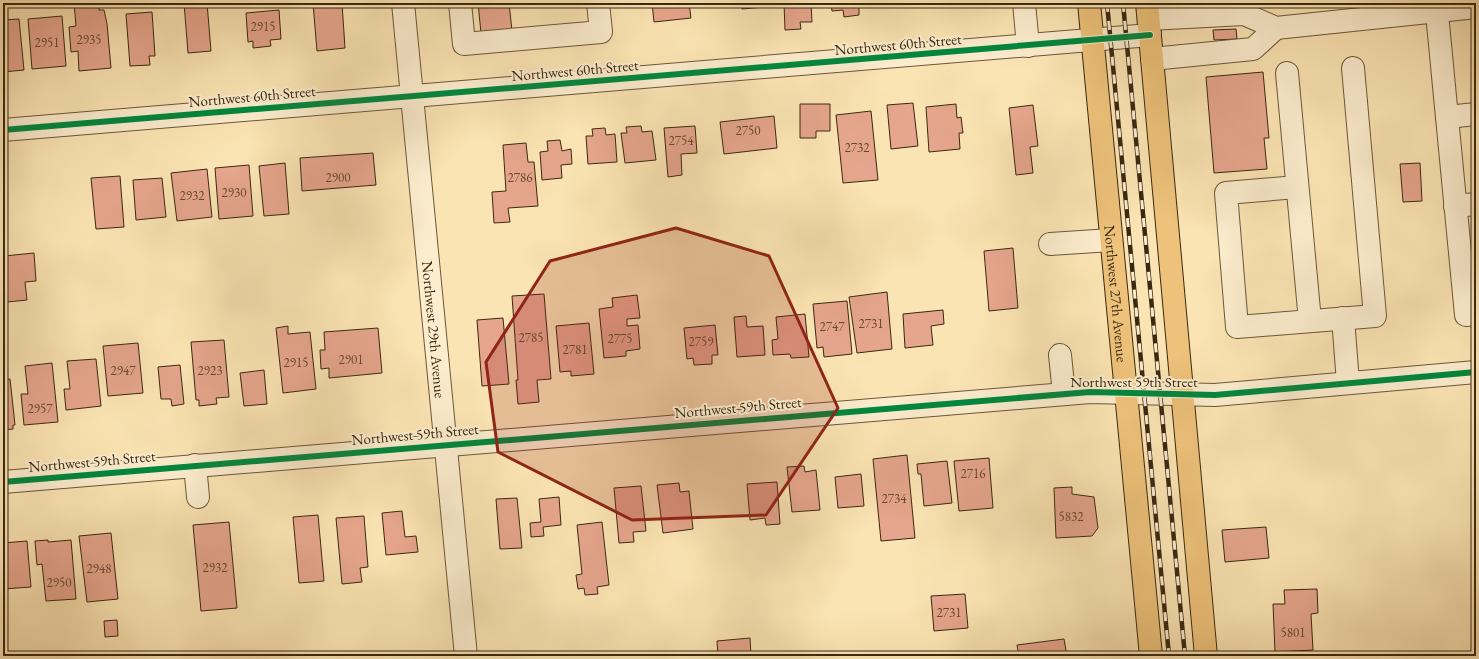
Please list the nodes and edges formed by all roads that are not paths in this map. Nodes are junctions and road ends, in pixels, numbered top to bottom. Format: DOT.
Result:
graph roads {
  1 [pos="403,3"];
  2 [pos="460,3"];
  3 [pos="598,3"];
  4 [pos="1024,3"];
  5 [pos="1089,3"];
  6 [pos="1436,7"];
  7 [pos="1476,8"];
  8 [pos="1149,19"];
  9 [pos="1276,28"];
  10 [pos="1093,41"];
  11 [pos="1028,46"];
  12 [pos="1152,59"];
  13 [pos="1353,68"];
  14 [pos="1287,73"];
  15 [pos="412,96"];
  16 [pos="1476,114"];
  17 [pos="1447,117"];
  18 [pos="3,130"];
  19 [pos="1297,186"];
  20 [pos="1466,205"];
  21 [pos="1111,240"];
  22 [pos="1050,244"];
  23 [pos="1476,314"];
  24 [pos="1343,318"];
  25 [pos="1310,321"];
  26 [pos="1060,355"];
  27 [pos="1476,372"];
  28 [pos="1348,383"];
  29 [pos="1124,393"];
  30 [pos="1064,394"];
  31 [pos="1182,394"];
  32 [pos="446,444"];
  33 [pos="195,465"];
  34 [pos="3,482"];
  35 [pos="198,497"];
  36 [pos="466,656"];
  37 [pos="1150,656"];
  38 [pos="1206,656"];
  1 -- 15 [label="street, Northwest 29th Avenue"];
  2 -- 3 [label="street"];
  4 -- 11 [label="street"];
  5 -- 10 [label="main road, Northwest 27th Avenue"];
  6 -- 7 [label="street"];
  6 -- 9 [label="street"];
  6 -- 17 [label="street"];
  8 -- 9 [label="street, Northwest 60th Street"];
  8 -- 10 [label="street, Northwest 60th Street"];
  8 -- 12 [label="main road"];
  9 -- 12 [label="street"];
  10 -- 11 [label="street, Northwest 60th Street"];
  10 -- 21 [label="main road, Northwest 27th Avenue"];
  11 -- 15 [label="street, Northwest 60th Street"];
  12 -- 31 [label="main road"];
  13 -- 24 [label="street"];
  14 -- 19 [label="street"];
  15 -- 18 [label="street, Northwest 60th Street"];
  15 -- 32 [label="street, Northwest 29th Avenue"];
  16 -- 17 [label="street"];
  17 -- 20 [label="street"];
  19 -- 25 [label="street"];
  19 -- 25 [label="street"];
  20 -- 23 [label="street"];
  21 -- 22 [label="street"];
  21 -- 29 [label="main road, Northwest 27th Avenue"];
  24 -- 25 [label="street"];
  24 -- 28 [label="street"];
  26 -- 30 [label="street"];
  27 -- 28 [label="street, Northwest 59th Street"];
  28 -- 31 [label="street, Northwest 59th Street"];
  29 -- 30 [label="street, Northwest 59th Street"];
  29 -- 31 [label="street, Northwest 59th Street"];
  29 -- 37 [label="main road, Northwest 27th Avenue"];
  30 -- 32 [label="street, Northwest 59th Street"];
  31 -- 38 [label="main road"];
  32 -- 33 [label="street, Northwest 59th Street"];
  32 -- 36 [label="street, Northwest 29th Avenue"];
  33 -- 34 [label="street, Northwest 59th Street"];
  33 -- 35 [label="street"];
}
